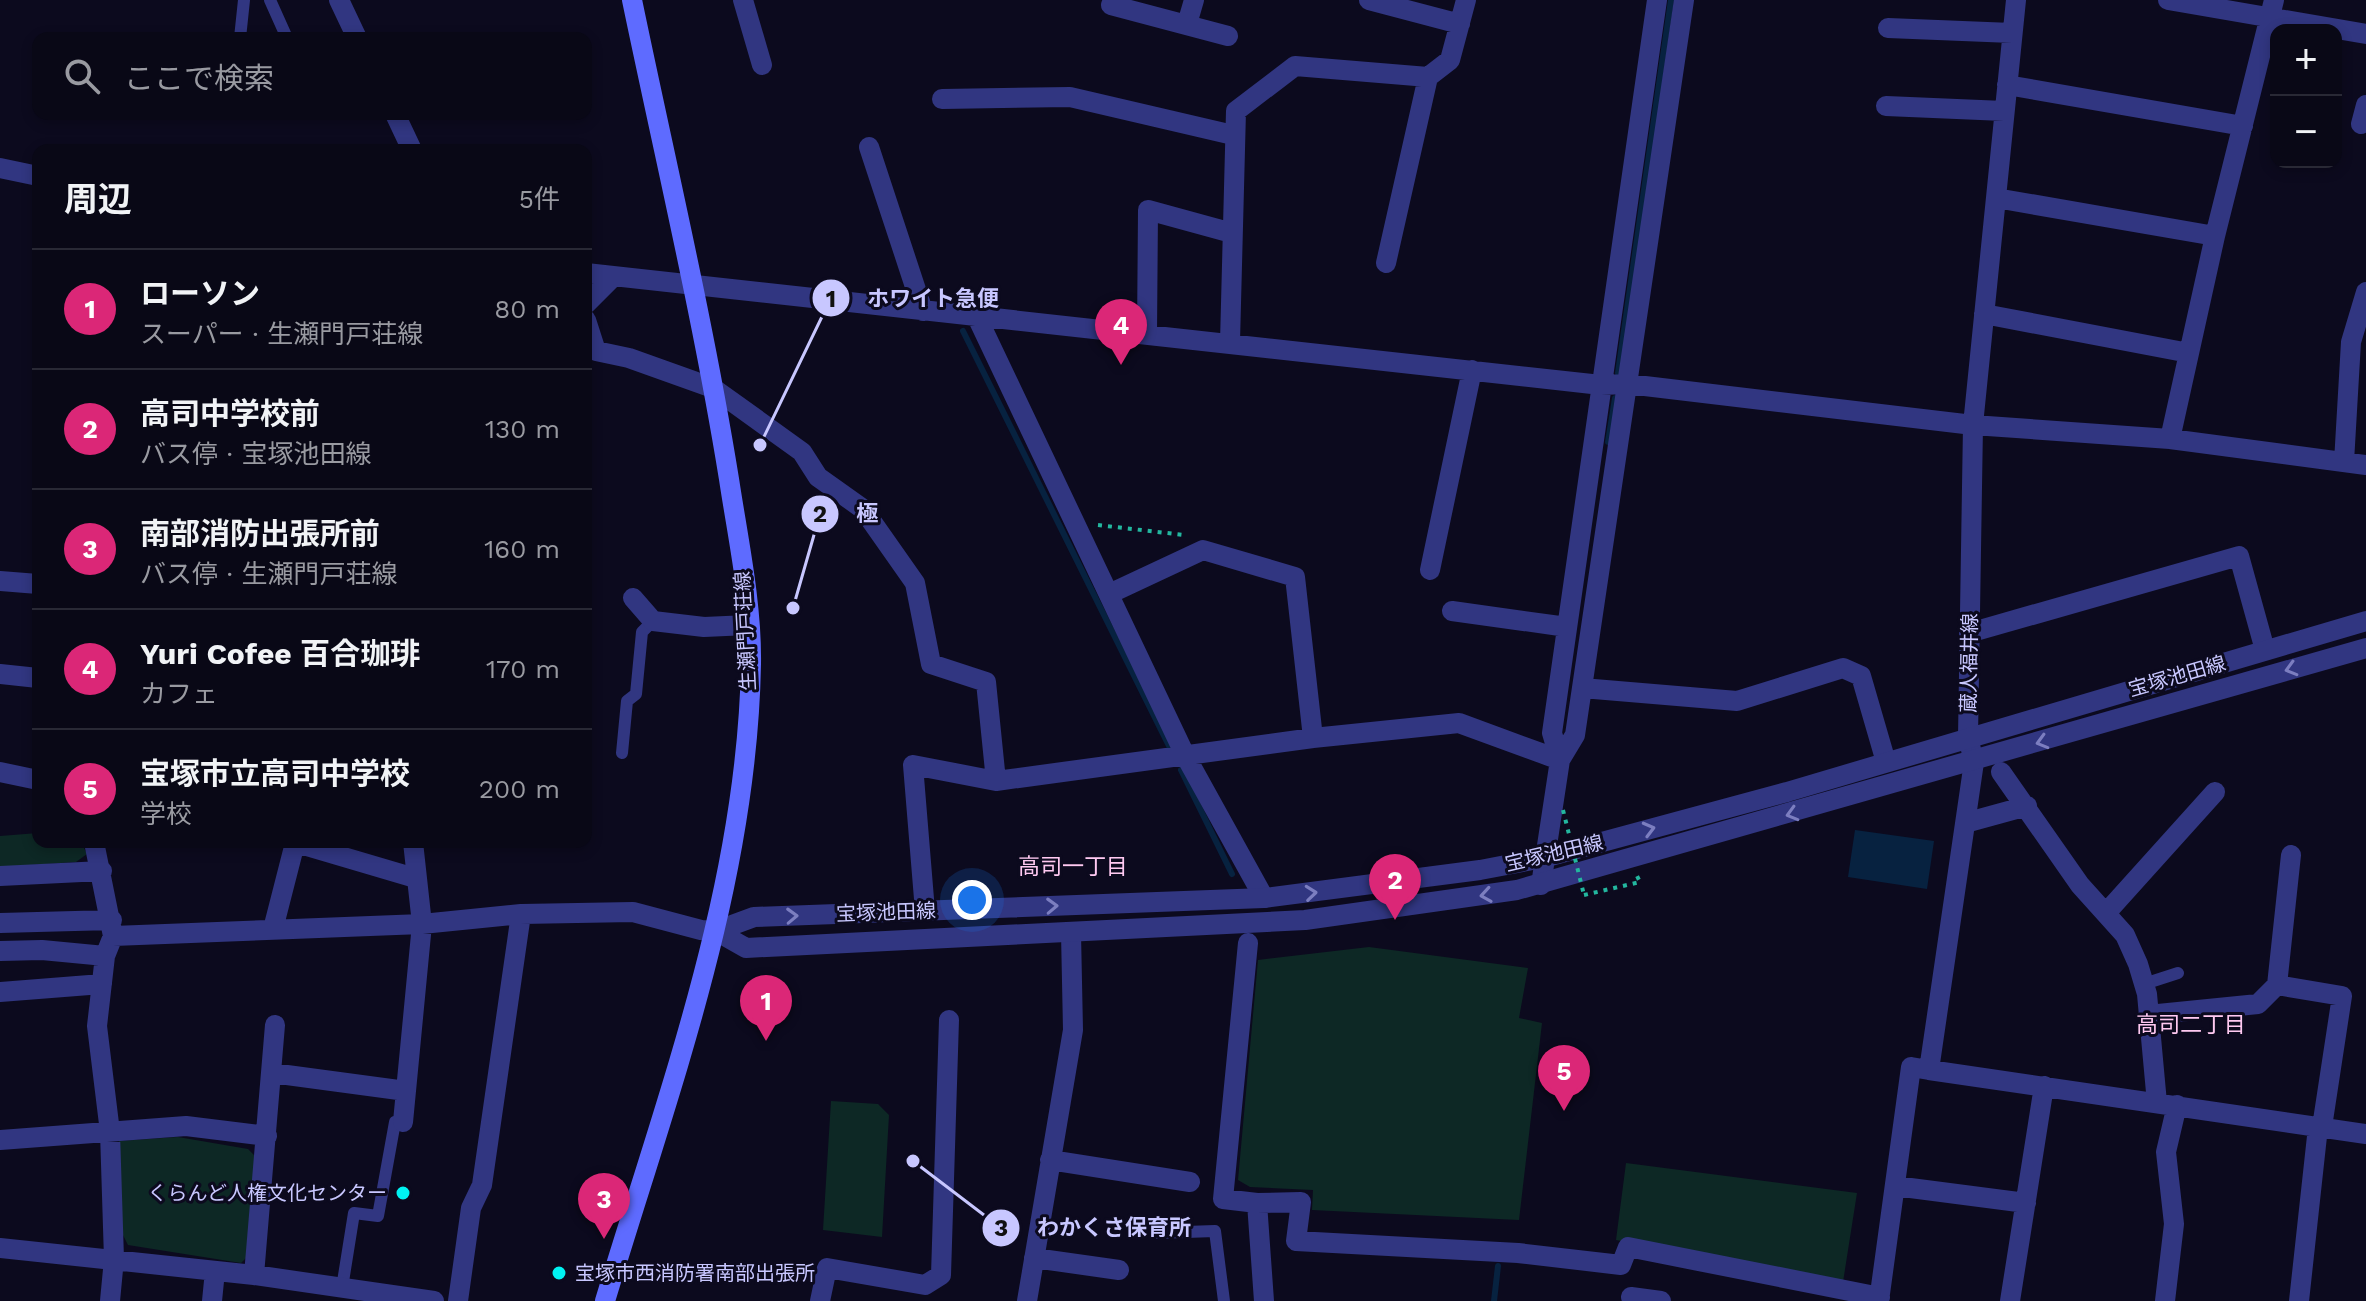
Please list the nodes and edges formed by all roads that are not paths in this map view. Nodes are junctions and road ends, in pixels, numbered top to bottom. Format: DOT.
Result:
graph roads {
  1 [pos="244,0"];
  2 [pos="270,0"];
  3 [pos="339,0"];
  4 [pos="632,0"];
  5 [pos="743,0"];
  6 [pos="1194,0"];
  7 [pos="1369,0"];
  8 [pos="1466,0"];
  9 [pos="1657,0"];
  10 [pos="1684,0"];
  11 [pos="2016,0"];
  12 [pos="2168,0"];
  13 [pos="1111,5"];
  14 [pos="2272,8"];
  15 [pos="1187,24"];
  16 [pos="1460,24"];
  17 [pos="1888,28"];
  18 [pos="241,32"];
  19 [pos="284,32"];
  20 [pos="354,32"];
  21 [pos="2012,33"];
  22 [pos="2366,34"];
  23 [pos="1228,36"];
  24 [pos="762,65"];
  25 [pos="1428,77"];
  26 [pos="2007,85"];
  27 [pos="942,99"];
  28 [pos="1886,106"];
  29 [pos="2004,111"];
  30 [pos="398,120"];
  31 [pos="2243,126"];
  32 [pos="1233,135"];
  33 [pos="409,144"];
  34 [pos="869,147"];
  35 [pos="0,168"];
  36 [pos="32,175"];
  37 [pos="1996,198"];
  38 [pos="1232,233"];
  39 [pos="2215,236"];
  40 [pos="1386,263"];
  41 [pos="592,274"];
  42 [pos="613,277"];
  43 [pos="692,284"];
  44 [pos="2366,292"];
  45 [pos="592,298"];
  46 [pos="923,311"];
  47 [pos="1984,314"];
  48 [pos="977,317"];
  49 [pos="1147,334"];
  50 [pos="592,339"];
  51 [pos="1230,342"];
  52 [pos="2189,353"];
  53 [pos="1472,370"];
  54 [pos="1628,384"];
  55 [pos="1601,385"];
  56 [pos="713,388"];
  57 [pos="1973,425"];
  58 [pos="2170,439"];
  59 [pos="2344,462"];
  60 [pos="2366,465"];
  61 [pos="1430,570"];
  62 [pos="0,581"];
  63 [pos="32,584"];
  64 [pos="1109,594"];
  65 [pos="633,598"];
  66 [pos="1452,611"];
  67 [pos="653,621"];
  68 [pos="2366,621"];
  69 [pos="748,625"];
  70 [pos="1567,627"];
  71 [pos="1969,633"];
  72 [pos="2366,648"];
  73 [pos="2265,650"];
  74 [pos="0,674"];
  75 [pos="32,677"];
  76 [pos="1582,688"];
  77 [pos="1968,737"];
  78 [pos="1313,738"];
  79 [pos="622,753"];
  80 [pos="1185,755"];
  81 [pos="1560,760"];
  82 [pos="1886,762"];
  83 [pos="1974,762"];
  84 [pos="0,772"];
  85 [pos="2001,772"];
  86 [pos="32,779"];
  87 [pos="996,781"];
  88 [pos="2215,792"];
  89 [pos="2027,806"];
  90 [pos="1965,823"];
  91 [pos="96,848"];
  92 [pos="293,848"];
  93 [pos="314,848"];
  94 [pos="413,848"];
  95 [pos="2291,855"];
  96 [pos="1543,858"];
  97 [pos="102,871"];
  98 [pos="0,876"];
  99 [pos="415,878"];
  100 [pos="1541,885"];
  101 [pos="1264,898"];
  102 [pos="925,911"];
  103 [pos="2106,913"];
  104 [pos="521,914"];
  105 [pos="0,923"];
  106 [pos="422,924"];
  107 [pos="112,928"];
  108 [pos="273,929"];
  109 [pos="716,931"];
  110 [pos="1071,933"];
  111 [pos="1248,943"];
  112 [pos="0,951"];
  113 [pos="105,956"];
  114 [pos="2178,973"];
  115 [pos="102,984"];
  116 [pos="2144,984"];
  117 [pos="2277,985"];
  118 [pos="0,992"];
  119 [pos="2148,1015"];
  120 [pos="949,1020"];
  121 [pos="275,1025"];
  122 [pos="1929,1070"];
  123 [pos="272,1073"];
  124 [pos="2044,1086"];
  125 [pos="406,1091"];
  126 [pos="2167,1104"];
  127 [pos="403,1122"];
  128 [pos="2320,1127"];
  129 [pos="110,1132"];
  130 [pos="2366,1134"];
  131 [pos="267,1136"];
  132 [pos="0,1140"];
  133 [pos="1050,1160"];
  134 [pos="1190,1182"];
  135 [pos="1895,1186"];
  136 [pos="1257,1203"];
  137 [pos="2026,1203"];
  138 [pos="1156,1233"];
  139 [pos="0,1248"];
  140 [pos="1034,1258"];
  141 [pos="114,1259"];
  142 [pos="1119,1270"];
  143 [pos="215,1271"];
  144 [pos="254,1275"];
  145 [pos="342,1288"];
  146 [pos="1631,1297"];
  147 [pos="1880,1299"];
  148 [pos="110,1301"];
  149 [pos="212,1301"];
  150 [pos="434,1301"];
  151 [pos="458,1301"];
  152 [pos="605,1301"];
  153 [pos="820,1301"];
  154 [pos="1027,1301"];
  155 [pos="1224,1301"];
  156 [pos="1264,1301"];
  157 [pos="1661,1301"];
  158 [pos="2010,1301"];
  159 [pos="2165,1301"];
  160 [pos="2299,1301"];
  1 -- 18 [label="lane"];
  2 -- 19 [label="lane"];
  3 -- 20 [label="street"];
  4 -- 43 [label="main road, 生瀬門戸荘線"];
  5 -- 24 [label="street"];
  6 -- 15 [label="street"];
  7 -- 16 [label="street"];
  8 -- 16 [label="street"];
  9 -- 55 [label="street"];
  10 -- 54 [label="street"];
  11 -- 21 [label="street, 蔵人福井線"];
  12 -- 14 [label="street"];
  13 -- 15 [label="street"];
  14 -- 22 [label="street"];
  14 -- 31 [label="street"];
  15 -- 23 [label="street"];
  16 -- 25 [label="street"];
  17 -- 21 [label="street"];
  21 -- 26 [label="street, 蔵人福井線"];
  25 -- 32 [label="street"];
  25 -- 40 [label="street"];
  26 -- 29 [label="street, 蔵人福井線"];
  26 -- 31 [label="street"];
  27 -- 32 [label="street"];
  28 -- 29 [label="street"];
  29 -- 37 [label="street, 蔵人福井線"];
  30 -- 33 [label="street"];
  31 -- 39 [label="street"];
  32 -- 38 [label="street"];
  34 -- 46 [label="street"];
  35 -- 36 [label="street"];
  37 -- 39 [label="street"];
  37 -- 47 [label="street, 蔵人福井線"];
  38 -- 49 [label="street"];
  38 -- 51 [label="street"];
  39 -- 52 [label="street"];
  41 -- 42 [label="street"];
  42 -- 43 [label="street"];
  42 -- 45 [label="street"];
  43 -- 46 [label="street"];
  43 -- 56 [label="main road, 生瀬門戸荘線"];
  44 -- 59 [label="street"];
  46 -- 48 [label="street"];
  47 -- 52 [label="street"];
  47 -- 57 [label="street, 蔵人福井線"];
  48 -- 49 [label="street"];
  48 -- 64 [label="street"];
  49 -- 51 [label="street"];
  50 -- 56 [label="street"];
  51 -- 53 [label="street"];
  52 -- 58 [label="street"];
  53 -- 55 [label="street"];
  53 -- 61 [label="street"];
  54 -- 55 [label="street"];
  54 -- 57 [label="street"];
  54 -- 76 [label="street"];
  55 -- 70 [label="street"];
  56 -- 69 [label="main road, 生瀬門戸荘線"];
  56 -- 87 [label="street"];
  57 -- 58 [label="street"];
  57 -- 71 [label="street, 蔵人福井線"];
  58 -- 59 [label="street"];
  59 -- 60 [label="street"];
  62 -- 63 [label="street"];
  64 -- 78 [label="street"];
  64 -- 80 [label="street"];
  65 -- 67 [label="street"];
  66 -- 70 [label="street"];
  67 -- 69 [label="street"];
  67 -- 79 [label="lane"];
  68 -- 73 [label="street, 宝塚池田線"];
  69 -- 109 [label="main road, 生瀬門戸荘線"];
  70 -- 81 [label="street"];
  71 -- 73 [label="street"];
  71 -- 77 [label="street, 蔵人福井線"];
  72 -- 83 [label="street, one-way"];
  73 -- 77 [label="street, 宝塚池田線"];
  74 -- 75 [label="street"];
  76 -- 81 [label="street"];
  76 -- 82 [label="street"];
  77 -- 82 [label="street, 宝塚池田線"];
  77 -- 83 [label="street, 蔵人福井線"];
  78 -- 80 [label="street"];
  78 -- 81 [label="street"];
  80 -- 87 [label="street"];
  80 -- 101 [label="street"];
  81 -- 96 [label="street"];
  96 -- 82 [label="street, 宝塚池田線, one-way"];
  83 -- 90 [label="street, 蔵人福井線"];
  83 -- 100 [label="street, one-way"];
  84 -- 86 [label="street"];
  85 -- 89 [label="street"];
  87 -- 102 [label="street"];
  88 -- 103 [label="street"];
  89 -- 90 [label="street"];
  89 -- 103 [label="street"];
  90 -- 122 [label="street, 蔵人福井線"];
  91 -- 97 [label="street"];
  92 -- 108 [label="street"];
  93 -- 99 [label="street"];
  94 -- 99 [label="street"];
  95 -- 117 [label="street"];
  96 -- 100 [label="street"];
  101 -- 96 [label="street, 宝塚池田線, one-way"];
  97 -- 98 [label="street"];
  97 -- 107 [label="street"];
  99 -- 106 [label="street"];
  100 -- 110 [label="street, one-way"];
  102 -- 101 [label="street, 宝塚池田線, one-way"];
  109 -- 102 [label="street, 宝塚池田線, one-way"];
  103 -- 116 [label="street"];
  104 -- 106 [label="street"];
  104 -- 109 [label="street"];
  104 -- 151 [label="street"];
  105 -- 107 [label="street"];
  106 -- 108 [label="street"];
  106 -- 125 [label="street"];
  107 -- 108 [label="street"];
  107 -- 113 [label="street"];
  109 -- 110 [label="street"];
  109 -- 152 [label="main road, 生瀬門戸荘線"];
  110 -- 133 [label="street"];
  111 -- 136 [label="street"];
  112 -- 113 [label="street"];
  113 -- 115 [label="street"];
  114 -- 116 [label="lane"];
  115 -- 118 [label="street"];
  115 -- 129 [label="street"];
  116 -- 119 [label="street"];
  117 -- 119 [label="street"];
  117 -- 128 [label="street"];
  119 -- 126 [label="street"];
  120 -- 153 [label="street"];
  121 -- 123 [label="street"];
  122 -- 124 [label="street"];
  122 -- 135 [label="street"];
  123 -- 125 [label="street"];
  123 -- 131 [label="street"];
  124 -- 126 [label="street"];
  124 -- 137 [label="street"];
  125 -- 127 [label="street"];
  126 -- 128 [label="street"];
  126 -- 159 [label="street"];
  127 -- 145 [label="lane"];
  128 -- 130 [label="street"];
  128 -- 160 [label="street"];
  129 -- 131 [label="street"];
  129 -- 132 [label="street"];
  129 -- 141 [label="street"];
  131 -- 144 [label="street"];
  133 -- 134 [label="street"];
  133 -- 140 [label="street"];
  135 -- 137 [label="street"];
  135 -- 147 [label="street"];
  136 -- 147 [label="street"];
  136 -- 156 [label="street"];
  137 -- 158 [label="street"];
  138 -- 155 [label="lane"];
  139 -- 141 [label="street"];
  140 -- 142 [label="street"];
  140 -- 154 [label="street"];
  141 -- 143 [label="street"];
  141 -- 148 [label="street"];
  143 -- 144 [label="street"];
  143 -- 149 [label="street"];
  144 -- 145 [label="street"];
  145 -- 150 [label="street"];
  146 -- 157 [label="street"];
}
